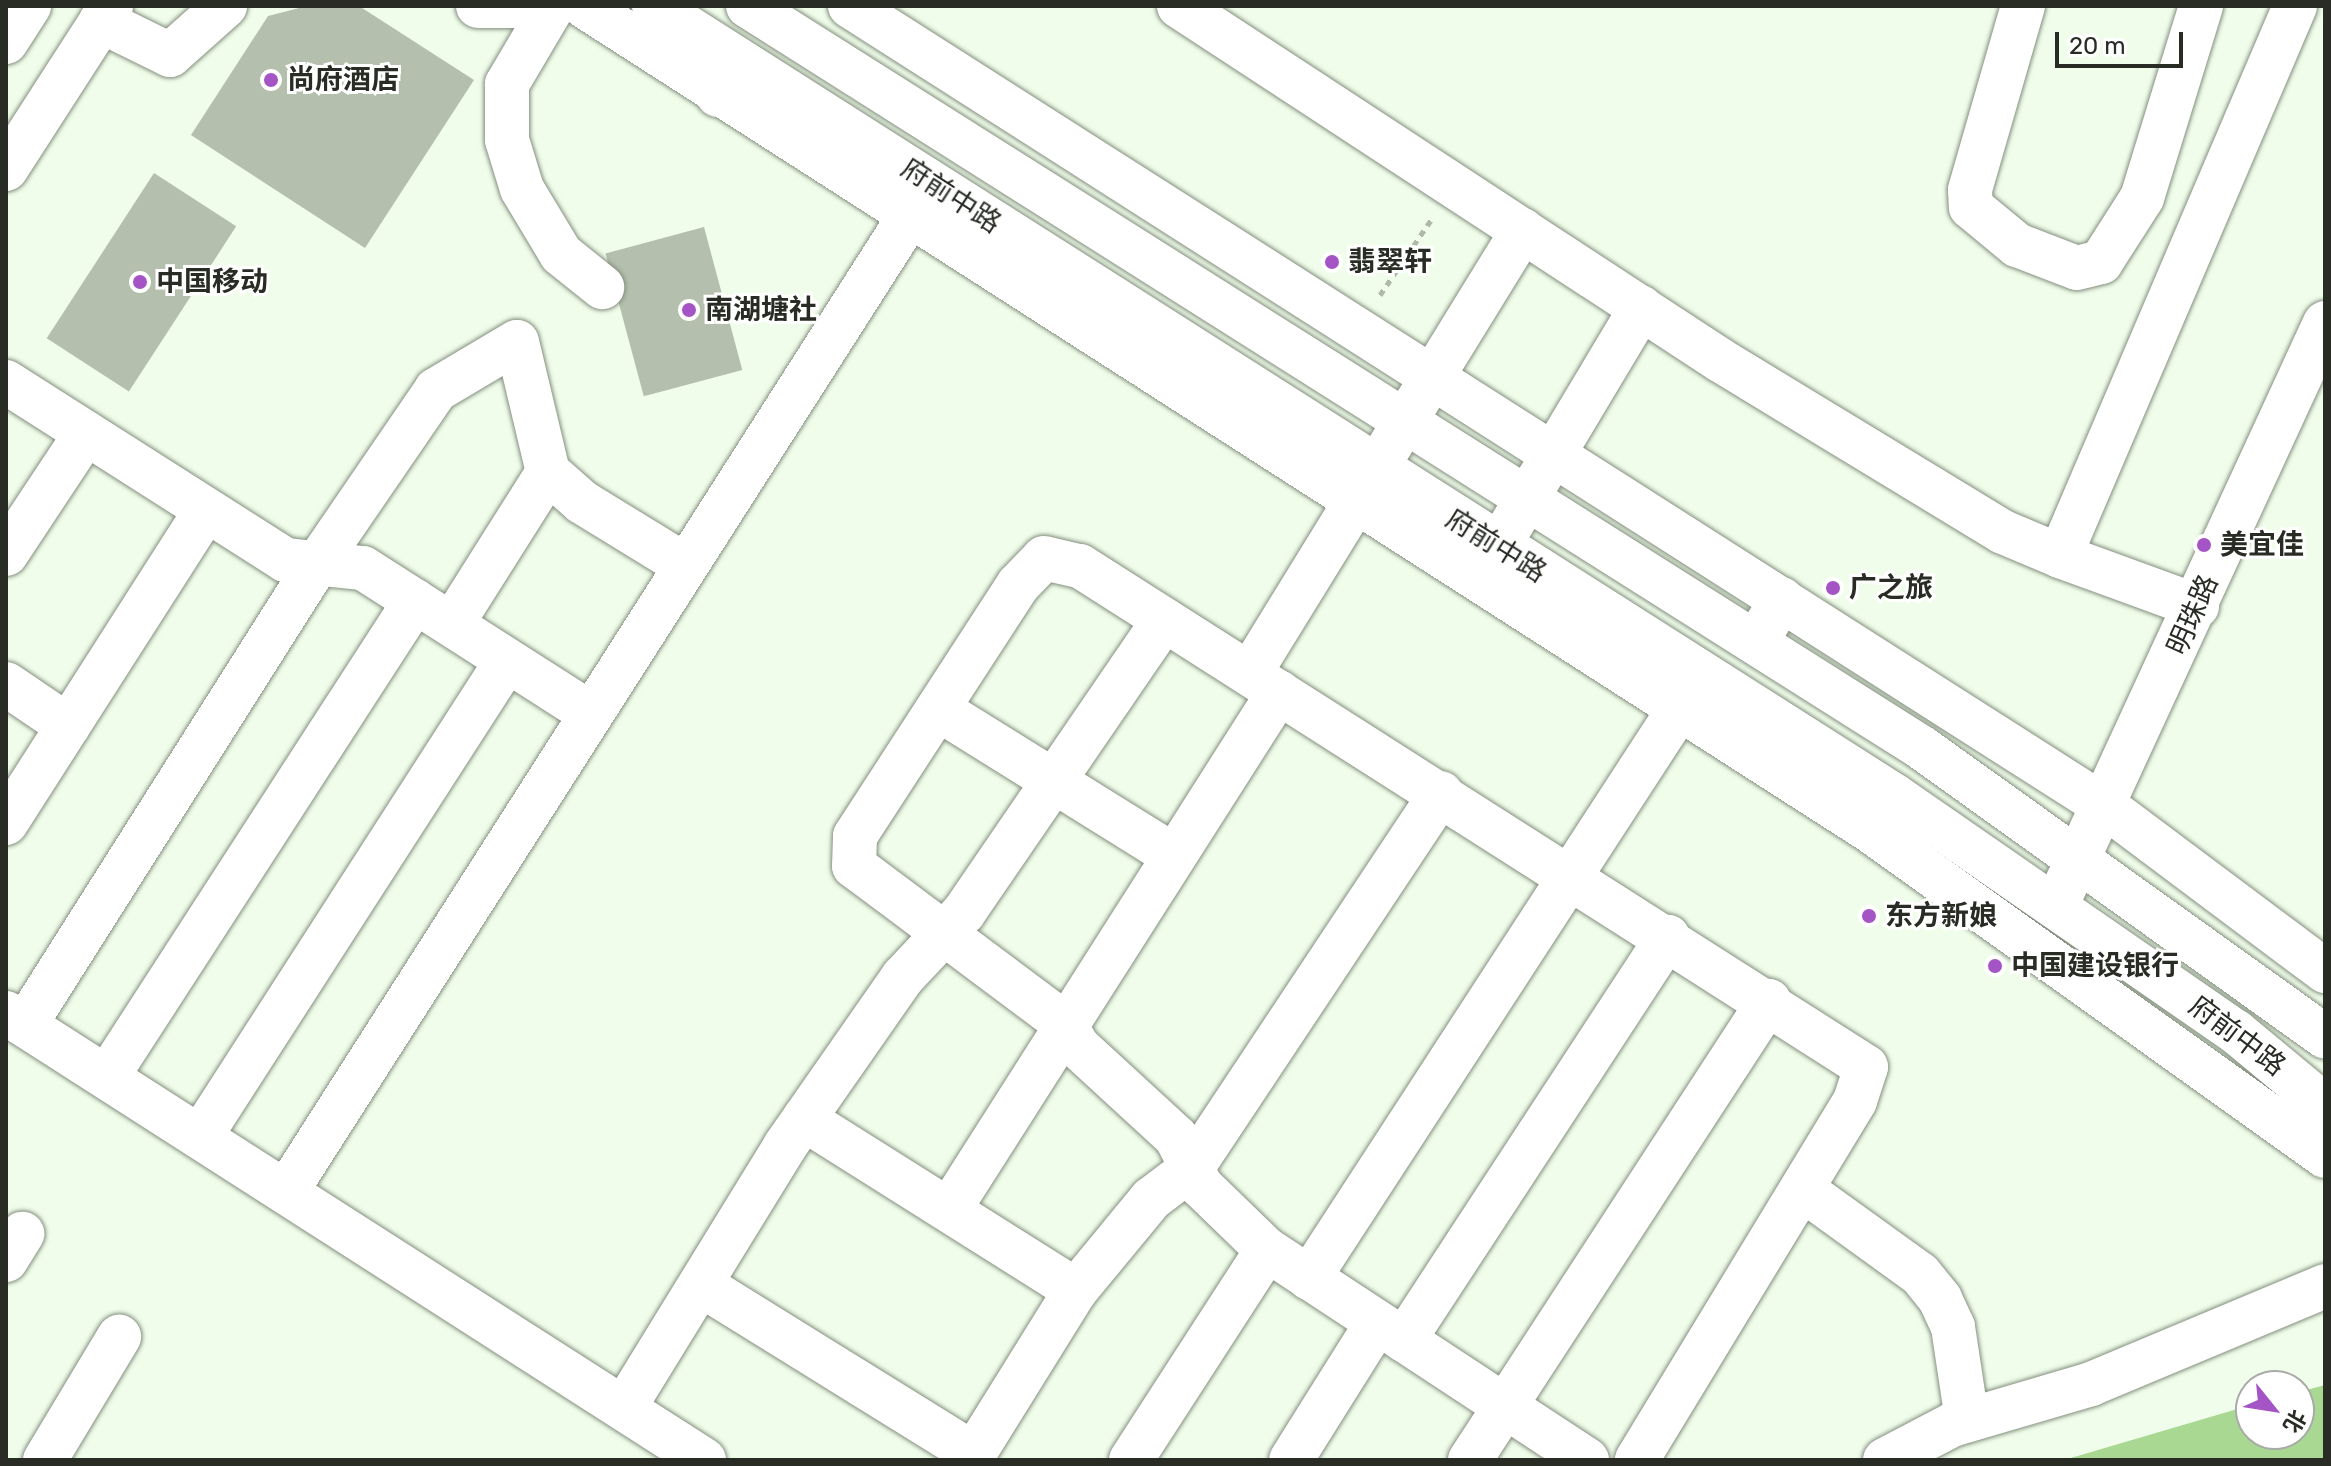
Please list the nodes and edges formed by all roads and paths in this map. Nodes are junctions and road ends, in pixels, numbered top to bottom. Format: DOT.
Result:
graph roads {
  1 [pos="29,6"];
  2 [pos="225,6"];
  3 [pos="478,6"];
  4 [pos="518,6"];
  5 [pos="553,6"];
  6 [pos="584,6"];
  7 [pos="748,6"];
  8 [pos="850,6"];
  9 [pos="1179,6"];
  10 [pos="2023,6"];
  11 [pos="2201,6"];
  12 [pos="2295,6"];
  13 [pos="106,13"];
  14 [pos="679,13"];
  15 [pos="6,42"];
  16 [pos="729,78"];
  17 [pos="6,169"];
  18 [pos="1452,190"];
  19 [pos="920,201"];
  20 [pos="1523,230"];
  21 [pos="602,287"];
  22 [pos="1641,308"];
  23 [pos="2325,323"];
  24 [pos="1356,331"];
  25 [pos="1437,378"];
  26 [pos="6,382"];
  27 [pos="1407,426"];
  28 [pos="86,433"];
  29 [pos="1555,454"];
  30 [pos="548,472"];
  31 [pos="1368,488"];
  32 [pos="1529,497"];
  33 [pos="206,510"];
  34 [pos="1498,547"];
  35 [pos="6,554"];
  36 [pos="2060,556"];
  37 [pos="317,564"];
  38 [pos="683,564"];
  39 [pos="1782,599"];
  40 [pos="415,601"];
  41 [pos="2197,606"];
  42 [pos="1164,620"];
  43 [pos="452,624"];
  44 [pos="1756,642"];
  45 [pos="506,662"];
  46 [pos="1264,683"];
  47 [pos="6,684"];
  48 [pos="1691,692"];
  49 [pos="938,709"];
  50 [pos="588,712"];
  51 [pos="68,726"];
  52 [pos="1054,781"];
  53 [pos="1441,793"];
  54 [pos="2106,807"];
  55 [pos="6,823"];
  56 [pos="1173,855"];
  57 [pos="2082,858"];
  58 [pos="1571,875"];
  59 [pos="2056,906"];
  60 [pos="944,934"];
  61 [pos="1668,937"];
  62 [pos="2325,971"];
  63 [pos="1769,1001"];
  64 [pos="16,1019"];
  65 [pos="1064,1023"];
  66 [pos="2325,1037"];
  67 [pos="107,1077"];
  68 [pos="2325,1106"];
  69 [pos="804,1119"];
  70 [pos="200,1137"];
  71 [pos="2325,1156"];
  72 [pos="1192,1168"];
  73 [pos="1802,1189"];
  74 [pos="286,1192"];
  75 [pos="949,1210"];
  76 [pos="1267,1250"];
  77 [pos="1309,1278"];
  78 [pos="703,1286"];
  79 [pos="2325,1286"];
  80 [pos="1076,1290"];
  81 [pos="1391,1332"];
  82 [pos="119,1337"];
  83 [pos="1505,1406"];
  84 [pos="624,1408"];
  85 [pos="1967,1420"];
  86 [pos="972,1457"];
  87 [pos="45,1460"];
  88 [pos="704,1460"];
  89 [pos="1131,1460"];
  90 [pos="1291,1460"];
  91 [pos="1470,1460"];
  92 [pos="1587,1460"];
  93 [pos="1637,1460"];
  94 [pos="1885,1460"];
  1 -- 15 [label="street"];
  2 -- 13 [label="street"];
  3 -- 4 [label="street"];
  5 -- 21 [label="street"];
  6 -- 16 [label="street"];
  7 -- 27 [label="street, 府前中路"];
  8 -- 24 [label="street"];
  9 -- 18 [label="street"];
  10 -- 11 [label="street"];
  12 -- 36 [label="street"];
  13 -- 17 [label="street"];
  14 -- 16 [label="street, 府前中路"];
  16 -- 19 [label="street, 府前中路"];
  18 -- 20 [label="street"];
  18 -- 24 [label="path"];
  19 -- 31 [label="street, 府前中路"];
  19 -- 38 [label="street"];
  20 -- 22 [label="street"];
  20 -- 25 [label="street"];
  22 -- 29 [label="street"];
  22 -- 36 [label="street"];
  23 -- 41 [label="street, 明珠路"];
  24 -- 25 [label="street"];
  25 -- 27 [label="street"];
  25 -- 29 [label="street"];
  26 -- 28 [label="street"];
  27 -- 31 [label="street"];
  27 -- 32 [label="street, 府前中路"];
  28 -- 33 [label="street"];
  28 -- 35 [label="street"];
  29 -- 32 [label="street"];
  29 -- 39 [label="street"];
  30 -- 37 [label="street"];
  30 -- 38 [label="street"];
  30 -- 43 [label="street"];
  31 -- 34 [label="street, 府前中路"];
  31 -- 46 [label="street"];
  31 -- 48 [label="street"];
  32 -- 34 [label="street"];
  32 -- 44 [label="street, 府前中路"];
  33 -- 37 [label="street"];
  33 -- 51 [label="street"];
  34 -- 48 [label="street, 府前中路"];
  36 -- 41 [label="street"];
  37 -- 40 [label="street"];
  37 -- 64 [label="street"];
  38 -- 50 [label="street"];
  39 -- 44 [label="street"];
  39 -- 54 [label="street"];
  40 -- 43 [label="street"];
  40 -- 67 [label="street"];
  41 -- 54 [label="street, 明珠路"];
  42 -- 46 [label="street"];
  42 -- 49 [label="street"];
  42 -- 52 [label="street"];
  43 -- 45 [label="street"];
  44 -- 57 [label="street, 府前中路"];
  45 -- 50 [label="street"];
  45 -- 70 [label="street"];
  46 -- 53 [label="street"];
  46 -- 56 [label="street"];
  47 -- 51 [label="street"];
  48 -- 58 [label="street"];
  48 -- 59 [label="street, 府前中路"];
  48 -- 71 [label="street"];
  49 -- 52 [label="street"];
  49 -- 60 [label="street"];
  50 -- 74 [label="street"];
  51 -- 55 [label="street"];
  52 -- 56 [label="street"];
  52 -- 60 [label="street"];
  53 -- 58 [label="street"];
  53 -- 72 [label="street"];
  54 -- 57 [label="street, 明珠路"];
  54 -- 62 [label="street"];
  56 -- 65 [label="street"];
  57 -- 59 [label="street, 明珠路"];
  57 -- 66 [label="street, 府前中路"];
  58 -- 61 [label="street"];
  58 -- 77 [label="street"];
  59 -- 68 [label="street, 府前中路"];
  60 -- 65 [label="street"];
  60 -- 69 [label="street"];
  61 -- 63 [label="street"];
  61 -- 81 [label="street"];
  63 -- 73 [label="street"];
  63 -- 83 [label="street"];
  64 -- 67 [label="street"];
  65 -- 72 [label="street"];
  65 -- 75 [label="street"];
  67 -- 70 [label="street"];
  69 -- 75 [label="street"];
  69 -- 78 [label="street"];
  70 -- 74 [label="street"];
  72 -- 76 [label="street"];
  72 -- 80 [label="street"];
  73 -- 85 [label="street"];
  73 -- 93 [label="street"];
  74 -- 84 [label="street"];
  75 -- 80 [label="street"];
  76 -- 77 [label="street"];
  76 -- 89 [label="street"];
  77 -- 81 [label="street"];
  78 -- 84 [label="street"];
  78 -- 86 [label="street"];
  79 -- 85 [label="street"];
  80 -- 86 [label="street"];
  81 -- 83 [label="street"];
  81 -- 90 [label="street"];
  82 -- 87 [label="street"];
  83 -- 91 [label="street"];
  83 -- 92 [label="street"];
  84 -- 88 [label="street"];
  85 -- 94 [label="street"];
}
